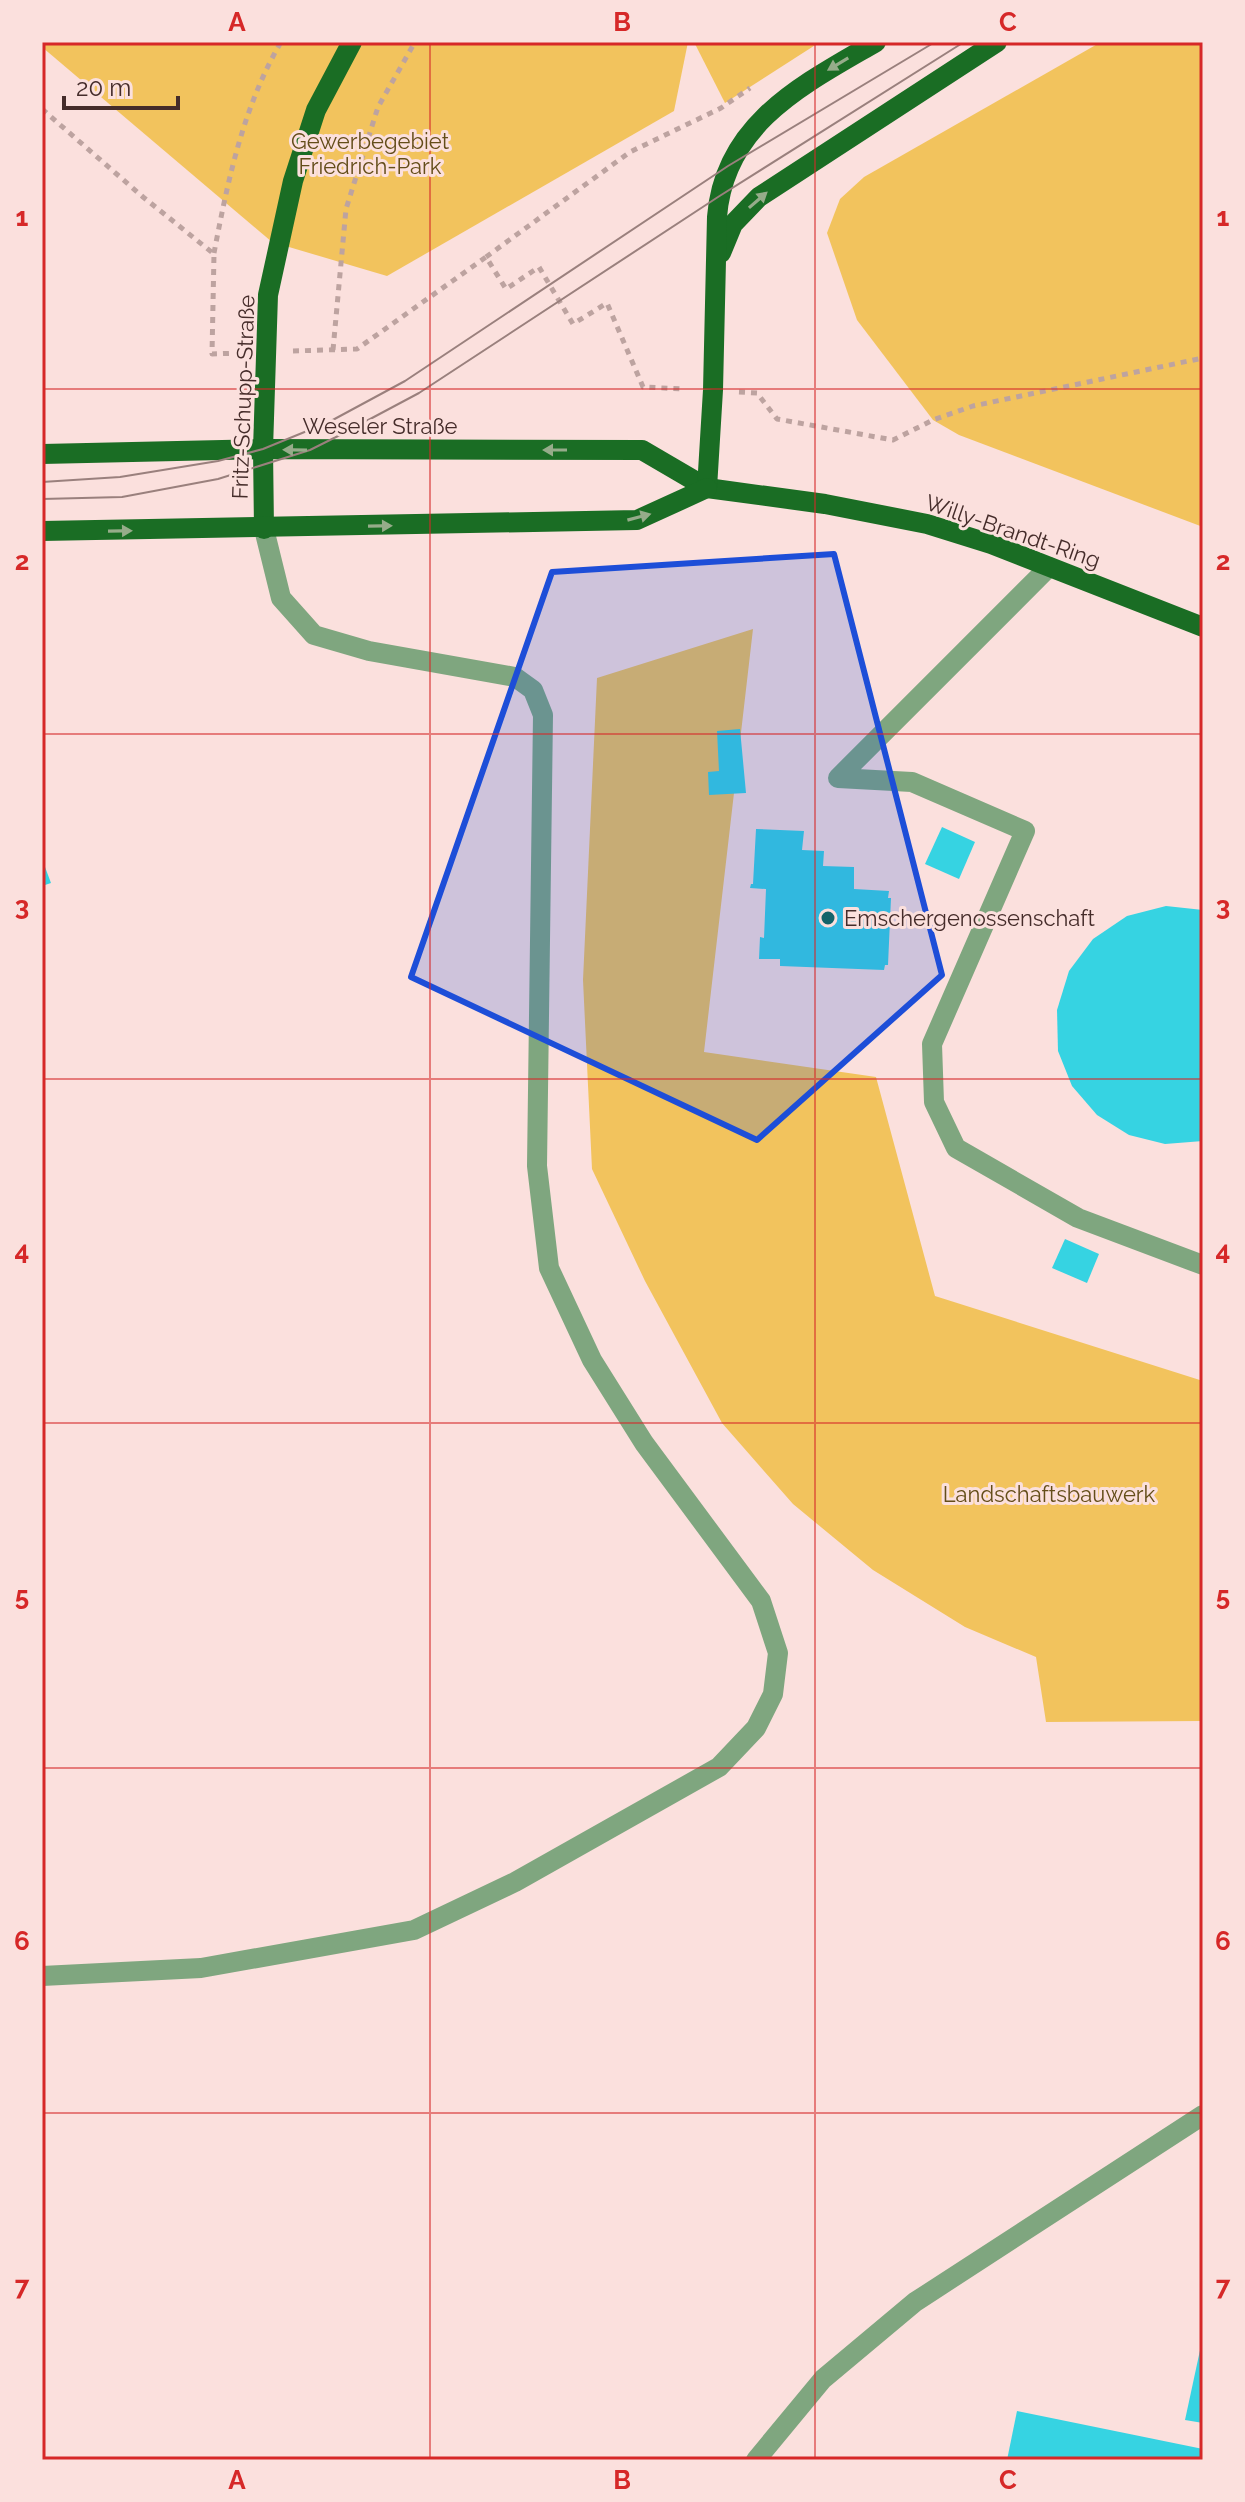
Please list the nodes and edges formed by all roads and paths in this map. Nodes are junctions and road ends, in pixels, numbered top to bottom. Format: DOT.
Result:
graph roads {
  1 [pos="281,42"];
  2 [pos="352,42"];
  3 [pos="415,42"];
  4 [pos="876,42"];
  5 [pos="997,42"];
  6 [pos="756,83"];
  7 [pos="42,109"];
  8 [pos="214,254"];
  9 [pos="486,257"];
  10 [pos="717,264"];
  11 [pos="333,350"];
  12 [pos="267,352"];
  13 [pos="1203,358"];
  14 [pos="713,390"];
  15 [pos="263,449"];
  16 [pos="42,454"];
  17 [pos="707,488"];
  18 [pos="264,529"];
  19 [pos="42,531"];
  20 [pos="1049,567"];
  21 [pos="1203,627"];
  22 [pos="1203,1265"];
  23 [pos="42,1976"];
  24 [pos="1203,2115"];
  25 [pos="756,2460"];
  1 -- 8 [label="path"];
  2 -- 12 [label="main road, Fritz-Schupp-Straße"];
  3 -- 11 [label="path"];
  4 -- 10 [label="main road, one-way"];
  10 -- 5 [label="main road, one-way"];
  6 -- 9 [label="path"];
  7 -- 8 [label="path"];
  8 -- 12 [label="path"];
  9 -- 11 [label="path"];
  9 -- 14 [label="path"];
  10 -- 14 [label="main road"];
  11 -- 12 [label="path"];
  12 -- 15 [label="main road, Fritz-Schupp-Straße"];
  13 -- 14 [label="path"];
  14 -- 17 [label="main road"];
  15 -- 16 [label="main road, Weseler Straße"];
  17 -- 15 [label="main road, Weseler Straße, one-way"];
  15 -- 18 [label="main road, Fritz-Schupp-Straße"];
  18 -- 17 [label="main road, one-way"];
  17 -- 20 [label="main road, Willy-Brandt-Ring"];
  19 -- 18 [label="main road, one-way"];
  18 -- 23 [label="lane"];
  20 -- 21 [label="main road, Willy-Brandt-Ring"];
  20 -- 22 [label="lane"];
  24 -- 25 [label="lane"];
}
